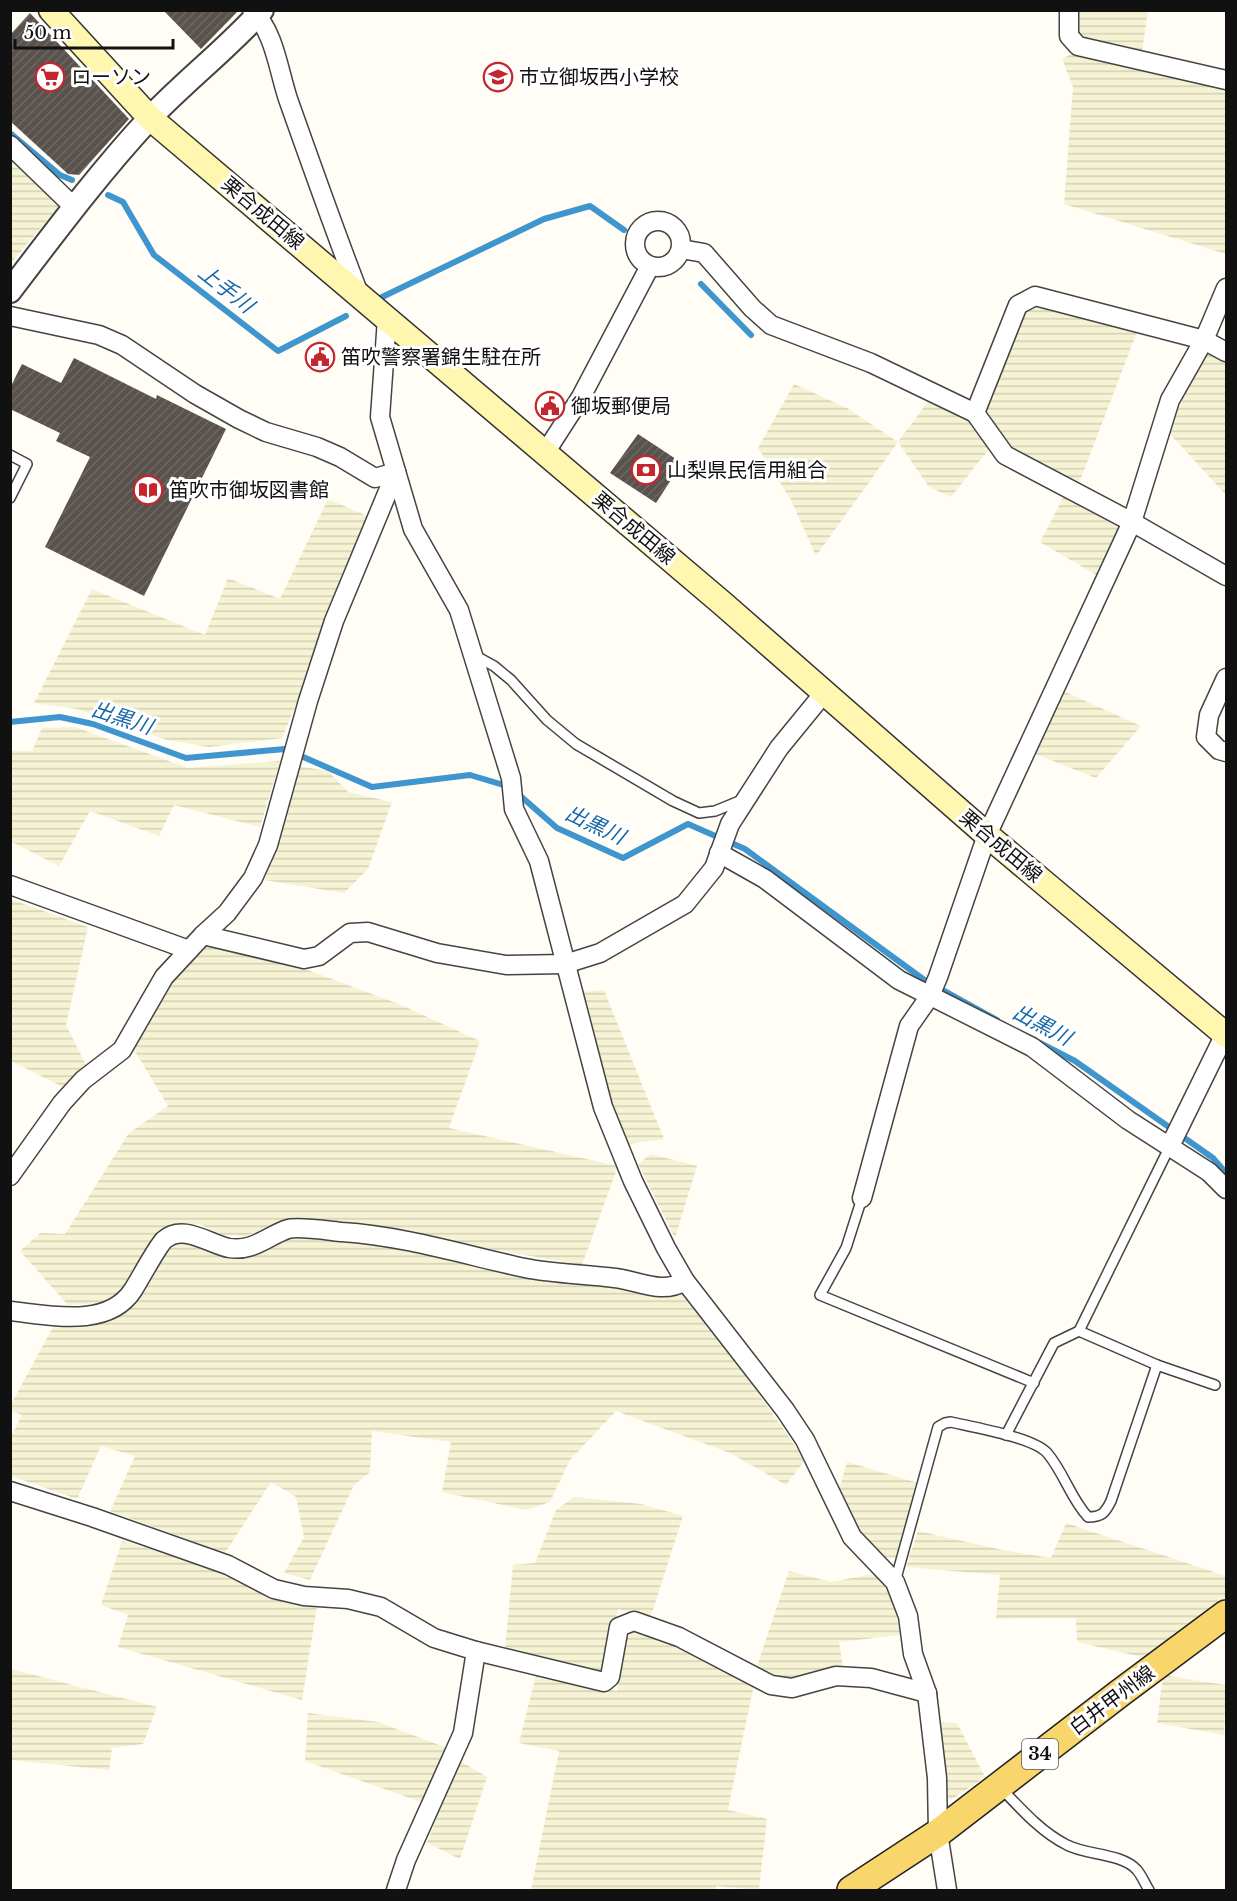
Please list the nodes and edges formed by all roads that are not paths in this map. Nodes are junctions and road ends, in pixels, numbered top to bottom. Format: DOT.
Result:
graph roads {
  1 [pos="51,10"];
  2 [pos="1069,10"];
  3 [pos="257,12"];
  4 [pos="1227,80"];
  5 [pos="150,118"];
  6 [pos="10,145"];
  7 [pos="74,207"];
  8 [pos="681,249"];
  9 [pos="650,266"];
  10 [pos="1227,288"];
  11 [pos="10,291"];
  12 [pos="359,295"];
  13 [pos="10,316"];
  14 [pos="387,319"];
  15 [pos="1204,340"];
  16 [pos="1227,352"];
  17 [pos="975,413"];
  18 [pos="545,453"];
  19 [pos="10,455"];
  20 [pos="396,472"];
  21 [pos="10,498"];
  22 [pos="1132,522"];
  23 [pos="1227,576"];
  24 [pos="472,654"];
  25 [pos="1227,678"];
  26 [pos="824,693"];
  27 [pos="1227,752"];
  28 [pos="747,798"];
  29 [pos="987,835"];
  30 [pos="719,853"];
  31 [pos="10,885"];
  32 [pos="203,934"];
  33 [pos="189,950"];
  34 [pos="565,964"];
  35 [pos="930,996"];
  36 [pos="1226,1034"];
  37 [pos="1170,1146"];
  38 [pos="10,1176"];
  39 [pos="1227,1189"];
  40 [pos="862,1198"];
  41 [pos="685,1281"];
  42 [pos="10,1311"];
  43 [pos="1078,1331"];
  44 [pos="1157,1365"];
  45 [pos="1034,1383"];
  46 [pos="1215,1385"];
  47 [pos="1006,1436"];
  48 [pos="10,1491"];
  49 [pos="895,1582"];
  50 [pos="1227,1614"];
  51 [pos="476,1651"];
  52 [pos="927,1693"];
  53 [pos="998,1786"];
  54 [pos="938,1833"];
  55 [pos="396,1890"];
  56 [pos="851,1890"];
  57 [pos="947,1890"];
  58 [pos="1149,1890"];
  1 -- 5 [label="main road, 栗合成田線"];
  2 -- 4 [label="street"];
  3 -- 5 [label="street"];
  3 -- 12 [label="street"];
  5 -- 7 [label="street"];
  5 -- 12 [label="main road, 栗合成田線"];
  6 -- 7 [label="street"];
  7 -- 11 [label="street"];
  8 -- 9 [label="street"];
  8 -- 9 [label="street"];
  8 -- 17 [label="street"];
  9 -- 18 [label="street"];
  10 -- 15 [label="street"];
  12 -- 14 [label="main road, 栗合成田線"];
  13 -- 20 [label="street"];
  14 -- 18 [label="main road, 栗合成田線"];
  14 -- 20 [label="street"];
  15 -- 16 [label="street"];
  15 -- 17 [label="street"];
  15 -- 22 [label="street"];
  17 -- 22 [label="street"];
  18 -- 26 [label="main road, 栗合成田線"];
  19 -- 21 [label="lane"];
  20 -- 24 [label="street"];
  20 -- 32 [label="street"];
  22 -- 23 [label="street"];
  22 -- 29 [label="street"];
  24 -- 28 [label="lane"];
  24 -- 34 [label="street"];
  25 -- 27 [label="street"];
  26 -- 28 [label="street"];
  26 -- 29 [label="main road, 栗合成田線"];
  28 -- 30 [label="street"];
  29 -- 35 [label="street"];
  29 -- 36 [label="main road, 栗合成田線"];
  30 -- 34 [label="street"];
  30 -- 35 [label="street"];
  31 -- 33 [label="street"];
  32 -- 33 [label="street"];
  32 -- 34 [label="street"];
  33 -- 38 [label="street"];
  34 -- 41 [label="street"];
  35 -- 37 [label="street"];
  35 -- 40 [label="street"];
  36 -- 37 [label="street"];
  37 -- 39 [label="street"];
  37 -- 43 [label="lane"];
  40 -- 45 [label="lane"];
  41 -- 42 [label="street"];
  41 -- 49 [label="street"];
  43 -- 44 [label="lane"];
  43 -- 45 [label="lane"];
  44 -- 46 [label="lane"];
  44 -- 47 [label="lane"];
  45 -- 47 [label="lane"];
  47 -- 49 [label="lane"];
  48 -- 51 [label="street"];
  49 -- 52 [label="street"];
  50 -- 53 [label="main road, 白井甲州線 / 34"];
  51 -- 52 [label="street"];
  51 -- 55 [label="street"];
  52 -- 54 [label="street"];
  53 -- 54 [label="main road, 白井甲州線 / 34"];
  53 -- 58 [label="lane"];
  54 -- 56 [label="main road, 白井甲州線 / 34"];
  54 -- 57 [label="street"];
}
